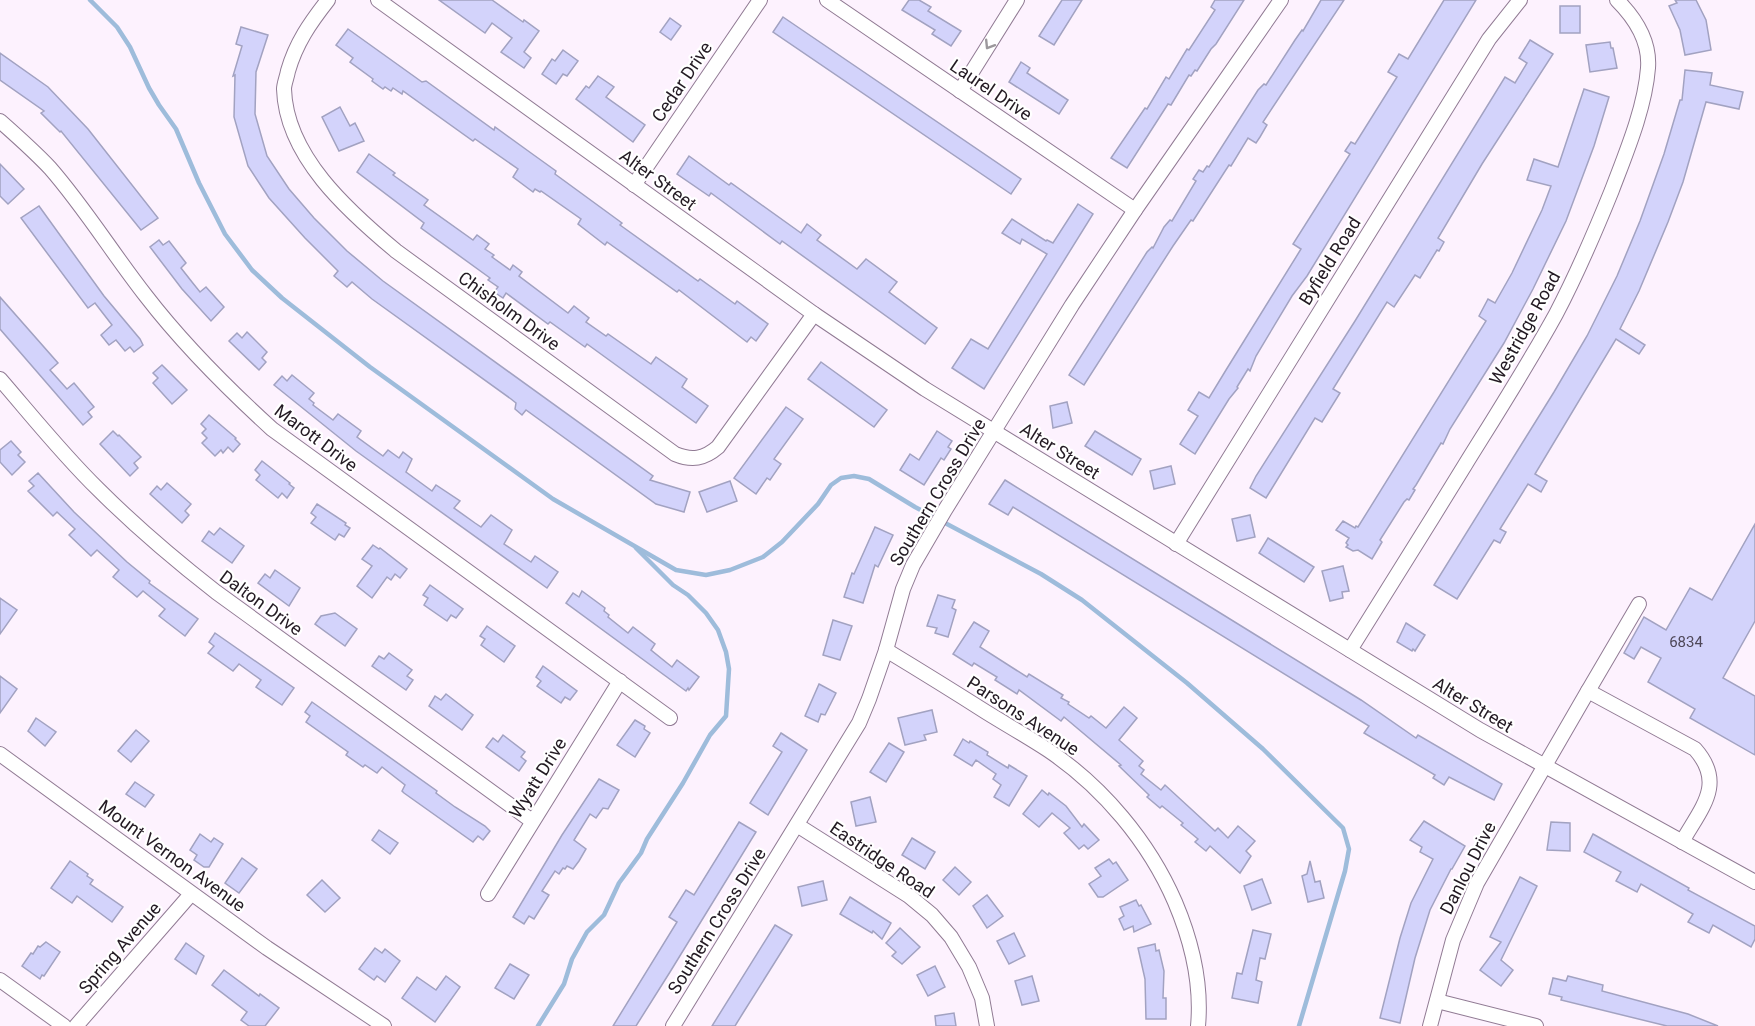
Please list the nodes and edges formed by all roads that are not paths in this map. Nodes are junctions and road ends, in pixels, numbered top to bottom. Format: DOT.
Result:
graph roads {
  1 [pos="328,0"];
  2 [pos="378,0"];
  3 [pos="760,0"];
  4 [pos="826,0"];
  5 [pos="1017,0"];
  6 [pos="1281,0"];
  7 [pos="1520,0"];
  8 [pos="1617,0"];
  9 [pos="960,91"];
  10 [pos="0,121"];
  11 [pos="634,185"];
  12 [pos="1135,210"];
  13 [pos="814,314"];
  14 [pos="0,379"];
  15 [pos="995,432"];
  16 [pos="1176,544"];
  17 [pos="1639,604"];
  18 [pos="886,650"];
  19 [pos="1350,650"];
  20 [pos="620,681"];
  21 [pos="1588,691"];
  22 [pos="670,718"];
  23 [pos="0,754"];
  24 [pos="1544,767"];
  25 [pos="532,821"];
  26 [pos="797,825"];
  27 [pos="1682,842"];
  28 [pos="1755,882"];
  29 [pos="191,894"];
  30 [pos="488,894"];
  31 [pos="0,980"];
  32 [pos="1437,1001"];
  33 [pos="64,1026"];
  34 [pos="76,1026"];
  35 [pos="384,1026"];
  36 [pos="673,1026"];
  37 [pos="987,1026"];
  38 [pos="1198,1026"];
  39 [pos="1430,1026"];
  40 [pos="1536,1026"];
  1 -- 13 [label="street, Chisholm Drive"];
  2 -- 11 [label="street, Alter Street"];
  3 -- 11 [label="street, Cedar Drive"];
  4 -- 9 [label="street, Laurel Drive"];
  5 -- 9 [label="street, one-way"];
  6 -- 12 [label="street, Southern Cross Drive"];
  7 -- 16 [label="street, Byfield Road"];
  8 -- 19 [label="street, Westridge Road"];
  9 -- 12 [label="street, Laurel Drive"];
  10 -- 20 [label="street, Marott Drive"];
  11 -- 13 [label="street, Alter Street"];
  12 -- 15 [label="street, Southern Cross Drive"];
  13 -- 15 [label="street, Alter Street"];
  14 -- 25 [label="street, Dalton Drive"];
  15 -- 16 [label="street, Alter Street"];
  15 -- 18 [label="street, Southern Cross Drive"];
  16 -- 19 [label="street, Alter Street"];
  17 -- 21 [label="street, Danlou Drive"];
  18 -- 26 [label="street, Southern Cross Drive"];
  18 -- 38 [label="street, Parsons Avenue"];
  19 -- 24 [label="street, Alter Street"];
  20 -- 22 [label="street, Marott Drive"];
  20 -- 25 [label="street, Wyatt Drive"];
  21 -- 24 [label="street, Danlou Drive"];
  21 -- 27 [label="street"];
  23 -- 29 [label="street, Mount Vernon Avenue"];
  24 -- 27 [label="street, Alter Street"];
  24 -- 32 [label="street, Danlou Drive"];
  25 -- 30 [label="street, Wyatt Drive"];
  26 -- 36 [label="street, Southern Cross Drive"];
  26 -- 37 [label="street, Eastridge Road"];
  27 -- 28 [label="street, Alter Street"];
  29 -- 34 [label="street, Spring Avenue"];
  29 -- 35 [label="street, Mount Vernon Avenue"];
  31 -- 33 [label="street"];
  32 -- 39 [label="street, Danlou Drive"];
  32 -- 40 [label="street"];
}
